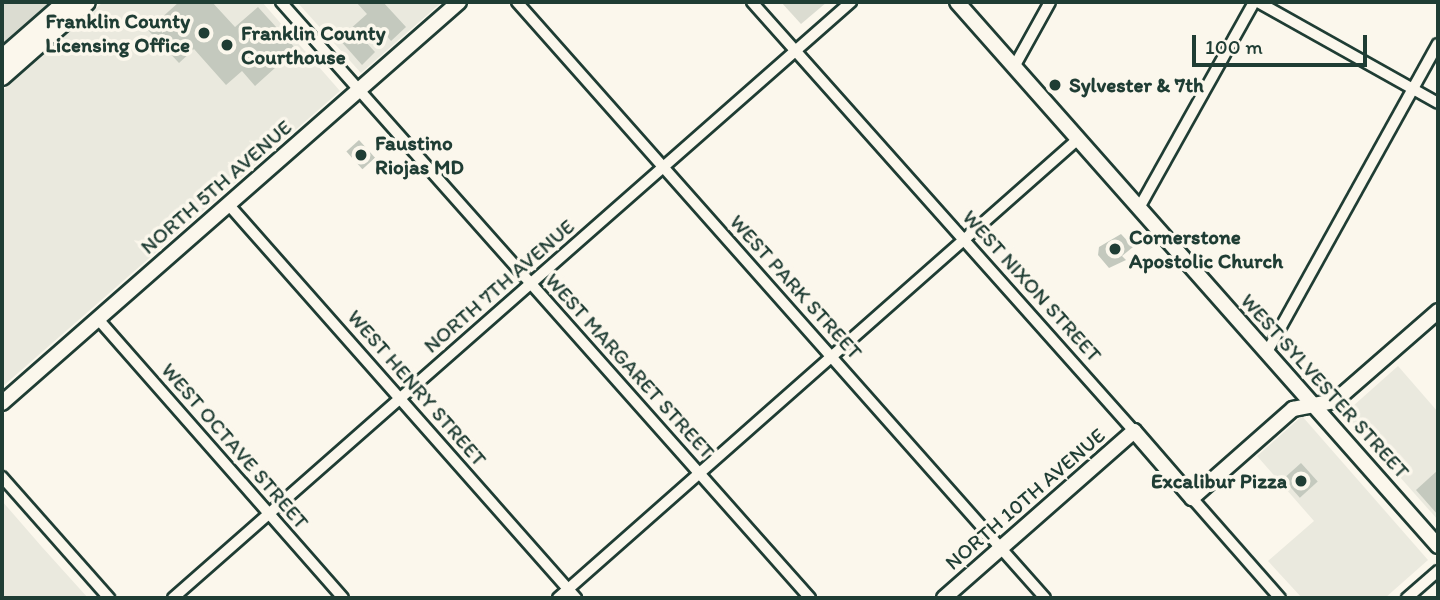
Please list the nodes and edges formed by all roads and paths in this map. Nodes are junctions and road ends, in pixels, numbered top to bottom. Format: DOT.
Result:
graph roads {
  1 [pos="66,2"];
  2 [pos="87,2"];
  3 [pos="281,2"];
  4 [pos="459,2"];
  5 [pos="517,2"];
  6 [pos="751,2"];
  7 [pos="851,2"];
  8 [pos="957,2"];
  9 [pos="1050,2"];
  10 [pos="1256,2"];
  11 [pos="1438,44"];
  12 [pos="795,51"];
  13 [pos="2,58"];
  14 [pos="1014,66"];
  15 [pos="2,77"];
  16 [pos="1413,89"];
  17 [pos="359,90"];
  18 [pos="1438,103"];
  19 [pos="1078,139"];
  20 [pos="663,167"];
  21 [pos="228,204"];
  22 [pos="1139,208"];
  23 [pos="964,240"];
  24 [pos="531,283"];
  25 [pos="1438,311"];
  26 [pos="98,319"];
  27 [pos="1267,352"];
  28 [pos="832,357"];
  29 [pos="400,398"];
  30 [pos="2,403"];
  31 [pos="1314,405"];
  32 [pos="1134,432"];
  33 [pos="700,473"];
  34 [pos="2,477"];
  35 [pos="1192,498"];
  36 [pos="269,514"];
  37 [pos="1438,546"];
  38 [pos="1001,548"];
  39 [pos="1438,570"];
  40 [pos="568,589"];
  41 [pos="109,598"];
  42 [pos="173,598"];
  43 [pos="344,598"];
  44 [pos="558,598"];
  45 [pos="576,598"];
  46 [pos="810,598"];
  47 [pos="944,598"];
  48 [pos="1045,598"];
  49 [pos="1280,598"];
  50 [pos="1407,598"];
  1 -- 13 [label="main road"];
  2 -- 15 [label="main road"];
  3 -- 17 [label="street, WEST MARGARET STREET"];
  4 -- 17 [label="street, NORTH 5TH AVENUE"];
  5 -- 20 [label="street, WEST PARK STREET"];
  6 -- 12 [label="street, WEST NIXON STREET"];
  7 -- 12 [label="street, NORTH 7TH AVENUE"];
  8 -- 14 [label="street, WEST SYLVESTER STREET"];
  9 -- 14 [label="street"];
  10 -- 16 [label="street"];
  10 -- 22 [label="street"];
  11 -- 16 [label="street"];
  12 -- 20 [label="street, NORTH 7TH AVENUE"];
  12 -- 23 [label="street, WEST NIXON STREET"];
  14 -- 19 [label="street, WEST SYLVESTER STREET"];
  16 -- 18 [label="street"];
  16 -- 27 [label="street"];
  17 -- 21 [label="street, NORTH 5TH AVENUE"];
  17 -- 24 [label="street, WEST MARGARET STREET"];
  19 -- 22 [label="street, WEST SYLVESTER STREET"];
  19 -- 23 [label="street"];
  20 -- 24 [label="street, NORTH 7TH AVENUE"];
  20 -- 28 [label="street, WEST PARK STREET"];
  21 -- 26 [label="street, NORTH 5TH AVENUE"];
  21 -- 29 [label="street, WEST HENRY STREET"];
  22 -- 27 [label="street, WEST SYLVESTER STREET"];
  23 -- 28 [label="street"];
  23 -- 32 [label="street, WEST NIXON STREET"];
  24 -- 29 [label="street, NORTH 7TH AVENUE"];
  24 -- 33 [label="street, WEST MARGARET STREET"];
  25 -- 31 [label="street"];
  26 -- 30 [label="street, NORTH 5TH AVENUE"];
  26 -- 36 [label="street, WEST OCTAVE STREET"];
  27 -- 31 [label="street, WEST SYLVESTER STREET"];
  28 -- 33 [label="street"];
  28 -- 38 [label="street, WEST PARK STREET"];
  29 -- 36 [label="street, NORTH 7TH AVENUE"];
  29 -- 40 [label="street, WEST HENRY STREET"];
  31 -- 35 [label="street"];
  31 -- 37 [label="street, WEST SYLVESTER STREET"];
  32 -- 35 [label="street, WEST NIXON STREET"];
  32 -- 38 [label="street, NORTH 10TH AVENUE"];
  33 -- 40 [label="street"];
  33 -- 46 [label="street, WEST MARGARET STREET"];
  34 -- 41 [label="street"];
  35 -- 49 [label="street, WEST NIXON STREET"];
  36 -- 42 [label="street, NORTH 7TH AVENUE"];
  36 -- 43 [label="street, WEST OCTAVE STREET"];
  38 -- 47 [label="street, NORTH 10TH AVENUE"];
  38 -- 48 [label="street, WEST PARK STREET"];
  39 -- 50 [label="street"];
  40 -- 44 [label="street"];
  40 -- 45 [label="street, WEST HENRY STREET"];
}
